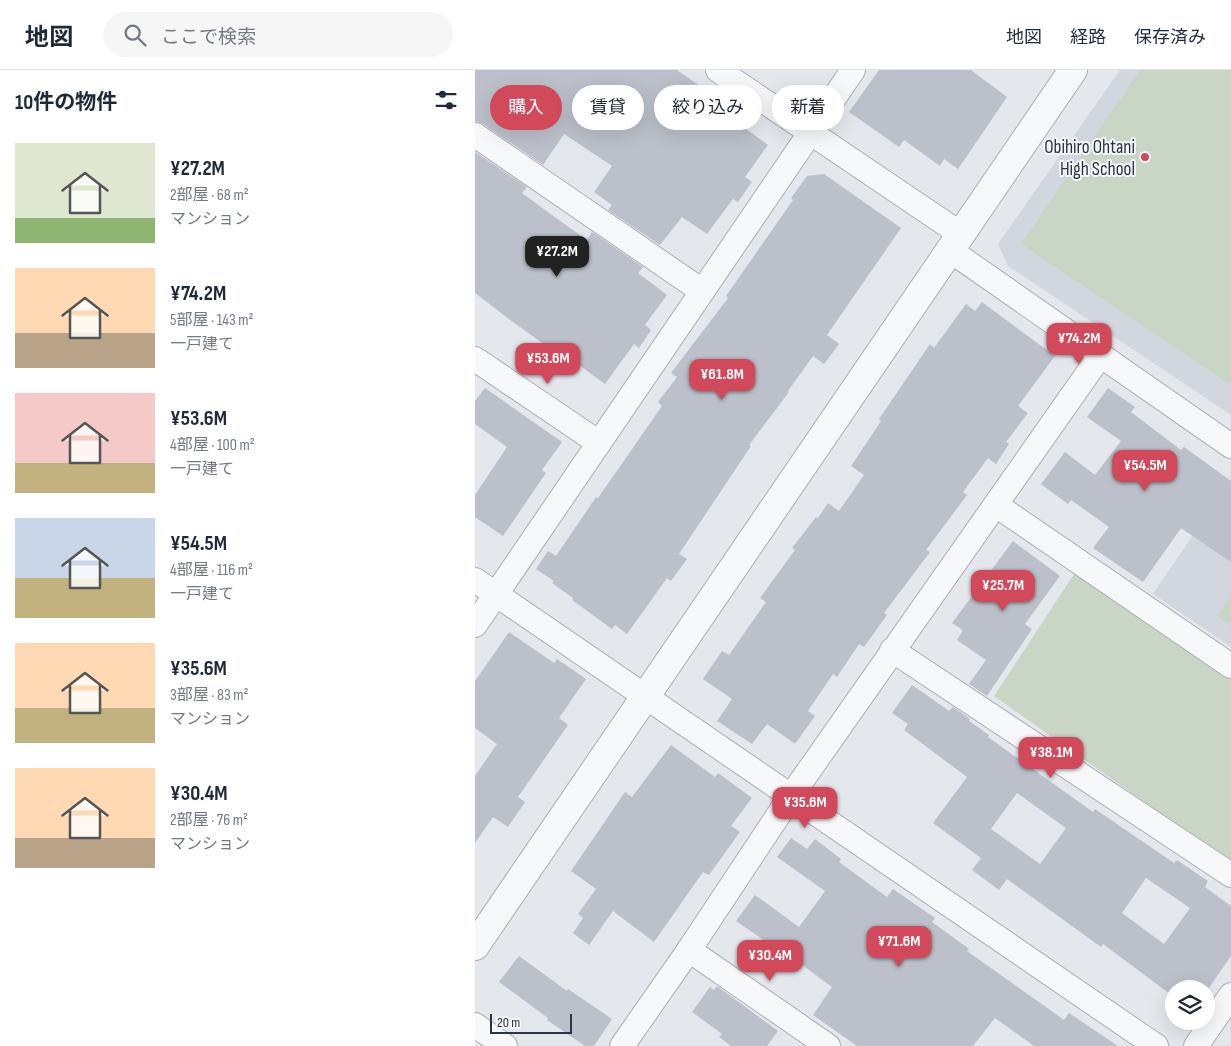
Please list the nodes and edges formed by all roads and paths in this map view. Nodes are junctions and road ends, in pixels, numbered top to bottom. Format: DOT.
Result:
graph roads {
  1 [pos="718,70"];
  2 [pos="853,70"];
  3 [pos="1073,70"];
  4 [pos="810,133"];
  5 [pos="475,135"];
  6 [pos="956,243"];
  7 [pos="702,291"];
  8 [pos="1100,356"];
  9 [pos="475,359"];
  10 [pos="599,443"];
  11 [pos="1231,446"];
  12 [pos="996,505"];
  13 [pos="475,580"];
  14 [pos="496,594"];
  15 [pos="475,625"];
  16 [pos="892,650"];
  17 [pos="1231,666"];
  18 [pos="644,696"];
  19 [pos="791,796"];
  20 [pos="1231,875"];
  21 [pos="475,946"];
  22 [pos="689,950"];
  23 [pos="1231,994"];
  24 [pos="475,1025"];
  25 [pos="505,1046"];
  26 [pos="623,1046"];
  27 [pos="827,1046"];
  28 [pos="1156,1046"];
  29 [pos="1195,1046"];
  1 -- 4 [label="street"];
  2 -- 4 [label="street"];
  3 -- 6 [label="street"];
  4 -- 6 [label="street"];
  4 -- 7 [label="street"];
  5 -- 7 [label="street"];
  6 -- 8 [label="street"];
  6 -- 18 [label="street"];
  7 -- 10 [label="street"];
  8 -- 11 [label="street"];
  8 -- 12 [label="street"];
  9 -- 10 [label="street"];
  10 -- 14 [label="street"];
  12 -- 16 [label="street"];
  12 -- 17 [label="street"];
  13 -- 14 [label="street"];
  14 -- 15 [label="street"];
  14 -- 18 [label="street"];
  16 -- 19 [label="street"];
  16 -- 20 [label="street"];
  18 -- 19 [label="street"];
  18 -- 21 [label="street"];
  19 -- 22 [label="street"];
  19 -- 28 [label="street"];
  22 -- 26 [label="street"];
  22 -- 27 [label="street"];
  23 -- 29 [label="street"];
  24 -- 25 [label="street"];
}
